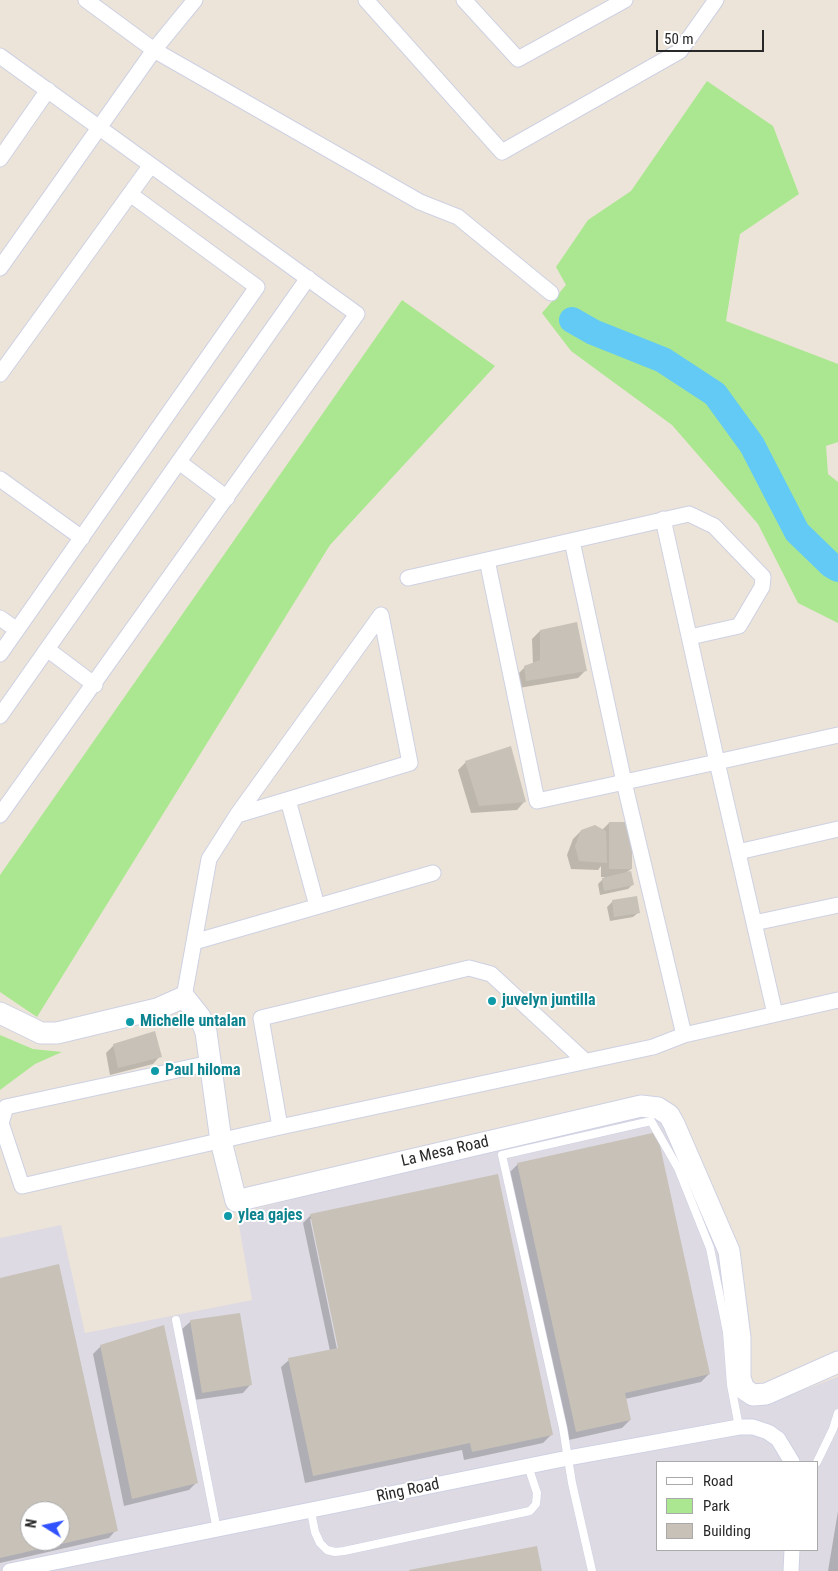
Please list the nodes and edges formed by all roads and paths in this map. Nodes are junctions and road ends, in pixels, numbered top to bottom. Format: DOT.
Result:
graph roads {
  1 [pos="86,0"];
  2 [pos="195,0"];
  3 [pos="366,0"];
  4 [pos="464,0"];
  5 [pos="625,0"];
  6 [pos="716,0"];
  7 [pos="154,50"];
  8 [pos="0,56"];
  9 [pos="48,90"];
  10 [pos="99,126"];
  11 [pos="0,158"];
  12 [pos="151,165"];
  13 [pos="130,194"];
  14 [pos="0,268"];
  15 [pos="308,278"];
  16 [pos="550,293"];
  17 [pos="0,374"];
  18 [pos="179,462"];
  19 [pos="0,479"];
  20 [pos="227,498"];
  21 [pos="663,519"];
  22 [pos="82,538"];
  23 [pos="572,541"];
  24 [pos="487,560"];
  25 [pos="408,578"];
  26 [pos="0,618"];
  27 [pos="17,630"];
  28 [pos="690,637"];
  29 [pos="47,649"];
  30 [pos="0,654"];
  31 [pos="95,685"];
  32 [pos="0,716"];
  33 [pos="838,734"];
  34 [pos="718,762"];
  35 [pos="624,782"];
  36 [pos="288,800"];
  37 [pos="0,815"];
  38 [pos="237,815"];
  39 [pos="838,828"];
  40 [pos="738,852"];
  41 [pos="433,873"];
  42 [pos="838,905"];
  43 [pos="316,906"];
  44 [pos="754,923"];
  45 [pos="194,942"];
  46 [pos="184,997"];
  47 [pos="838,1000"];
  48 [pos="0,1013"];
  49 [pos="775,1014"];
  50 [pos="684,1034"];
  51 [pos="585,1061"];
  52 [pos="210,1063"];
  53 [pos="280,1127"];
  54 [pos="221,1141"];
  55 [pos="176,1320"];
  56 [pos="838,1362"];
  57 [pos="838,1412"];
  58 [pos="739,1427"];
  59 [pos="568,1458"];
  60 [pos="791,1461"];
  61 [pos="817,1461"];
  62 [pos="528,1466"];
  63 [pos="311,1512"];
  64 [pos="216,1530"];
  65 [pos="792,1551"];
  66 [pos="10,1571"];
  67 [pos="592,1571"];
  68 [pos="791,1571"];
  1 -- 7 [label="street"];
  2 -- 7 [label="street"];
  3 -- 6 [label="street"];
  4 -- 5 [label="street"];
  7 -- 10 [label="street"];
  7 -- 16 [label="street"];
  8 -- 9 [label="street"];
  9 -- 10 [label="street"];
  9 -- 11 [label="street"];
  10 -- 12 [label="street"];
  10 -- 14 [label="street"];
  12 -- 13 [label="street"];
  12 -- 15 [label="street"];
  13 -- 17 [label="street"];
  13 -- 22 [label="street"];
  15 -- 18 [label="street"];
  15 -- 20 [label="street"];
  18 -- 20 [label="street"];
  18 -- 29 [label="street"];
  19 -- 22 [label="street"];
  20 -- 31 [label="street"];
  21 -- 23 [label="street"];
  21 -- 28 [label="street"];
  21 -- 28 [label="street"];
  22 -- 27 [label="street"];
  23 -- 24 [label="street"];
  23 -- 35 [label="street"];
  24 -- 25 [label="street"];
  24 -- 35 [label="street"];
  26 -- 27 [label="street"];
  27 -- 30 [label="street"];
  28 -- 34 [label="street"];
  29 -- 31 [label="street"];
  29 -- 32 [label="street"];
  31 -- 37 [label="street"];
  33 -- 34 [label="street"];
  34 -- 35 [label="street"];
  34 -- 40 [label="street"];
  35 -- 50 [label="street"];
  36 -- 38 [label="street"];
  36 -- 38 [label="street"];
  36 -- 43 [label="street"];
  38 -- 45 [label="street"];
  39 -- 40 [label="street"];
  40 -- 44 [label="street"];
  41 -- 43 [label="street"];
  42 -- 44 [label="street"];
  43 -- 45 [label="street"];
  44 -- 49 [label="street"];
  45 -- 46 [label="street"];
  46 -- 48 [label="street"];
  46 -- 52 [label="street, La Mesa Road"];
  47 -- 49 [label="street"];
  49 -- 50 [label="street"];
  50 -- 51 [label="street"];
  51 -- 53 [label="street"];
  51 -- 53 [label="street"];
  52 -- 54 [label="street, La Mesa Road"];
  52 -- 54 [label="street"];
  53 -- 54 [label="street"];
  54 -- 56 [label="street, La Mesa Road"];
  55 -- 64 [label="lane"];
  57 -- 61 [label="lane"];
  58 -- 59 [label="street, Ring Road"];
  58 -- 59 [label="lane"];
  58 -- 60 [label="street, Ring Road"];
  59 -- 62 [label="street, Ring Road"];
  59 -- 67 [label="lane"];
  62 -- 63 [label="street, Ring Road"];
  62 -- 63 [label="lane"];
  63 -- 64 [label="street, Ring Road"];
  64 -- 66 [label="street, Ring Road"];
  65 -- 68 [label="street"];
}
